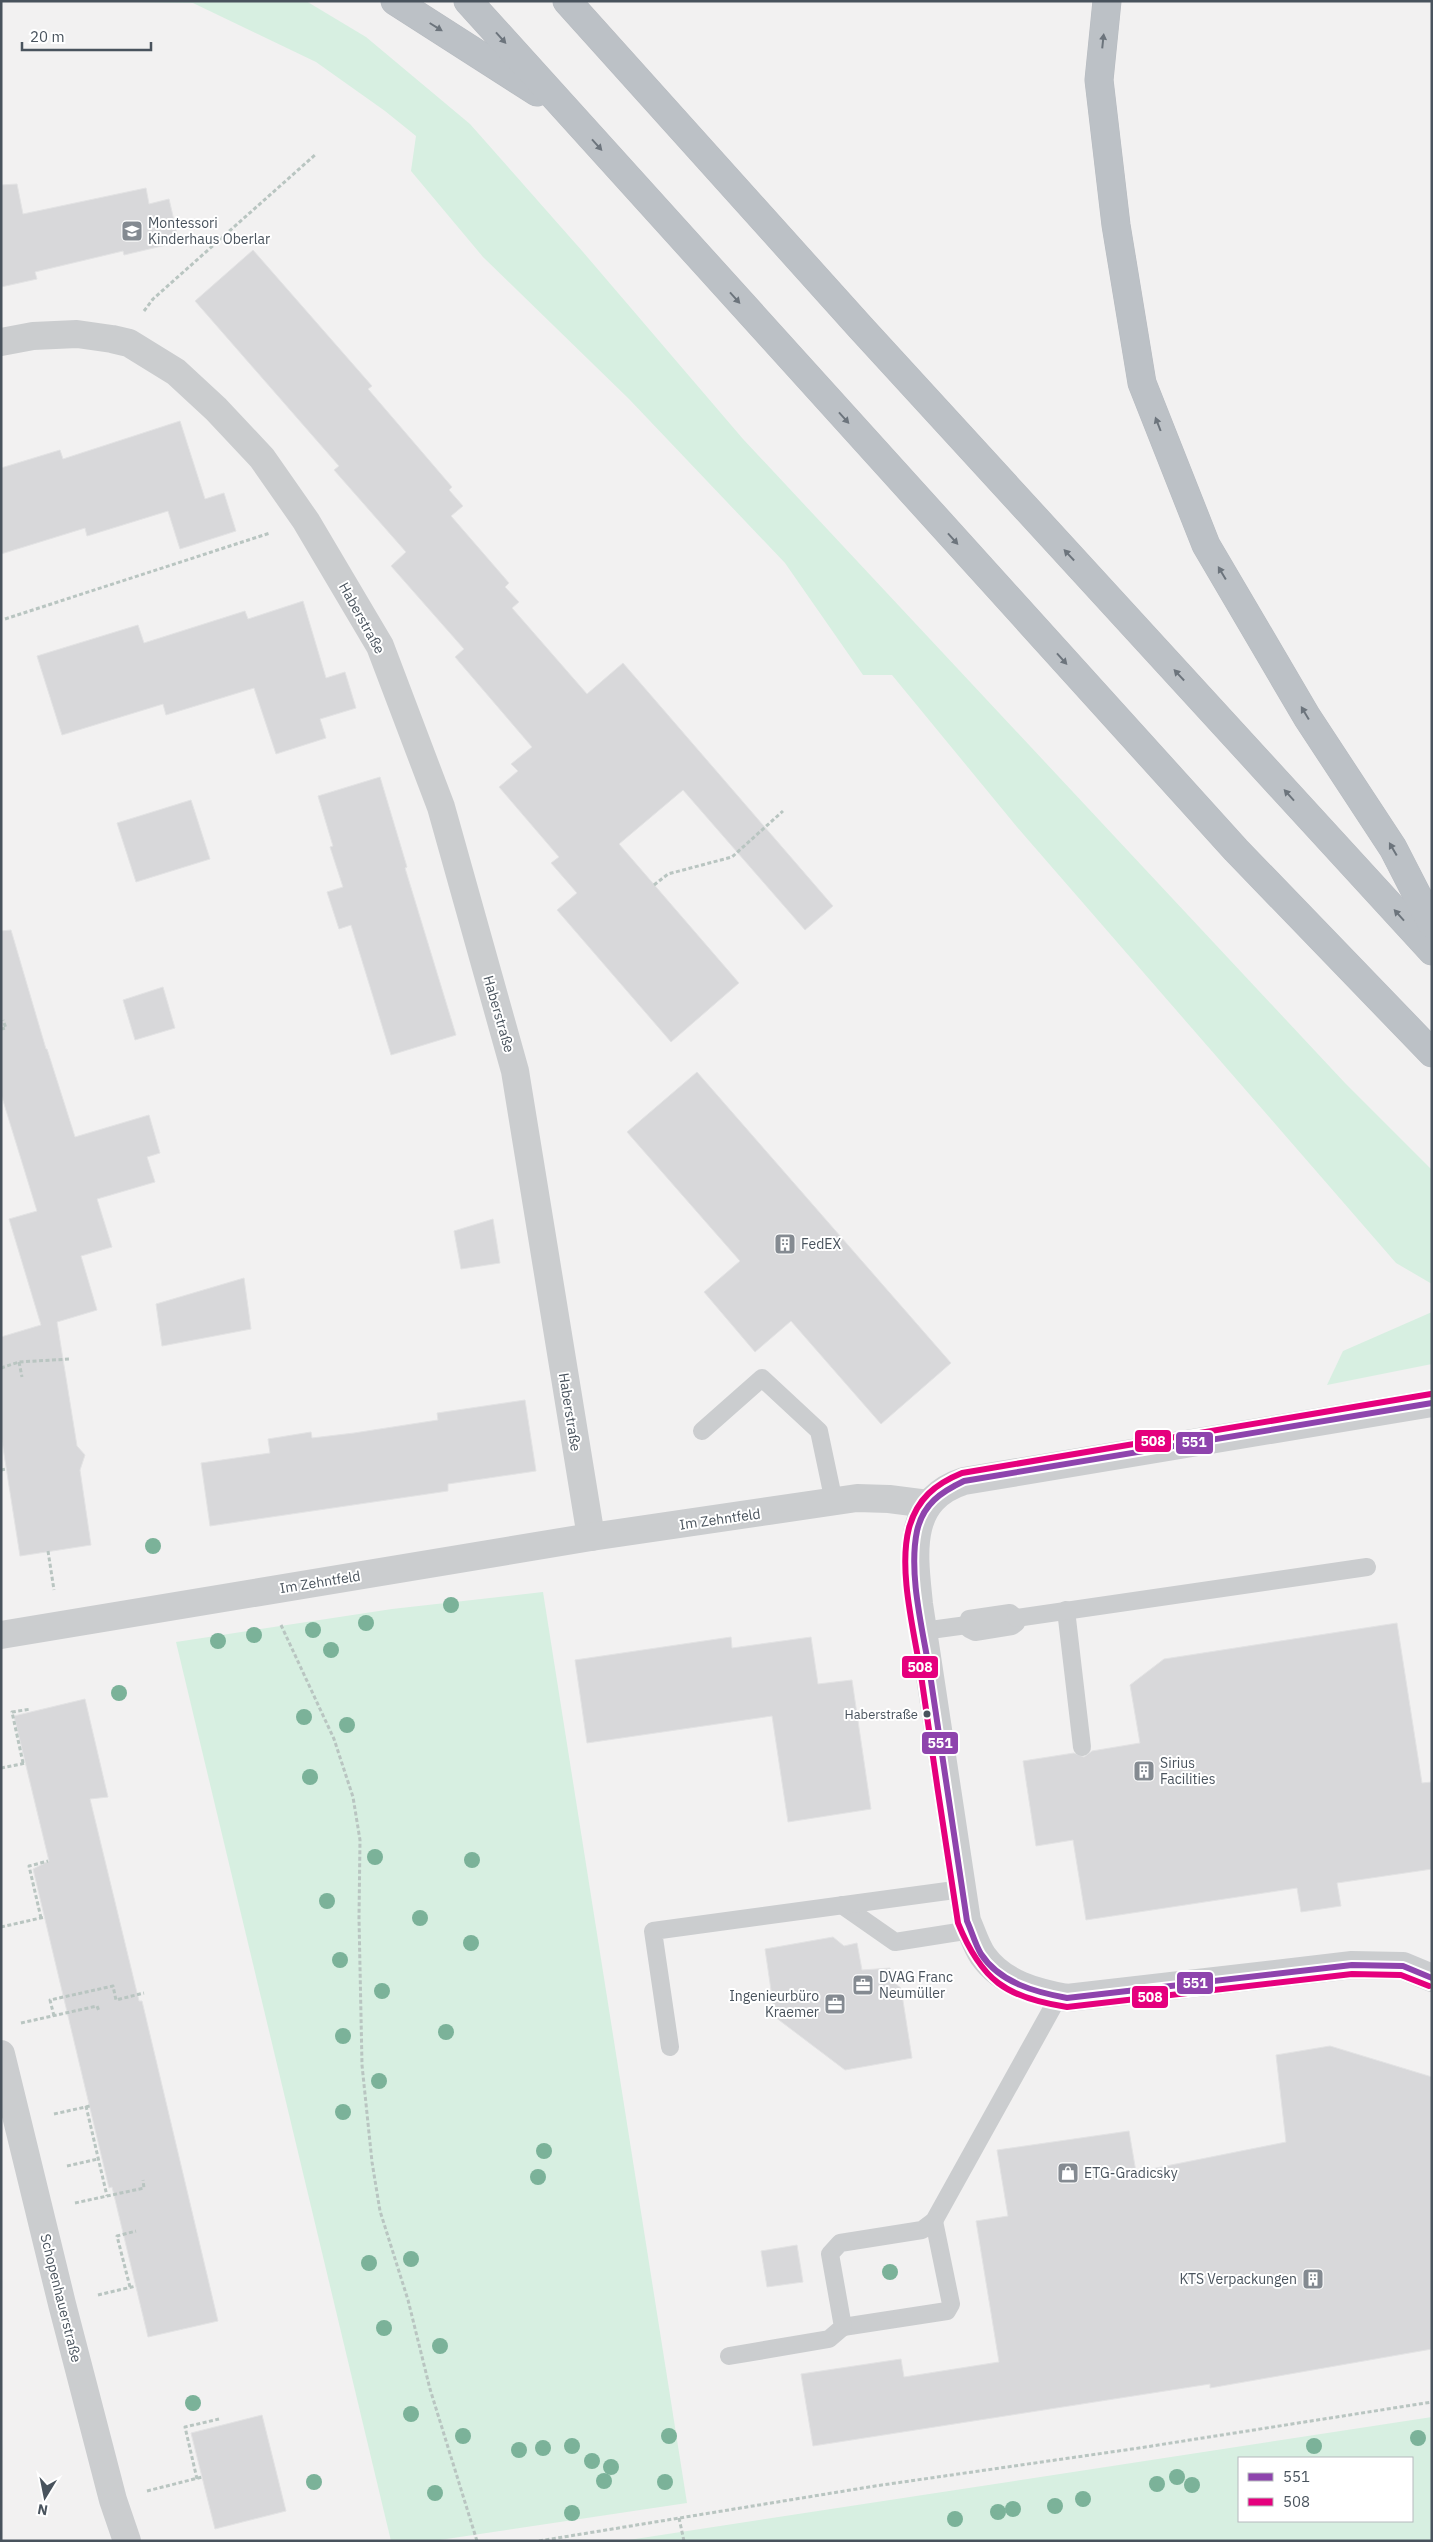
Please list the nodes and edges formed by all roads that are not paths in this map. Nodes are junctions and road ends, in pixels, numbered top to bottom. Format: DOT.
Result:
graph roads {
  1 [pos="394,1"];
  2 [pos="468,1"];
  3 [pos="566,1"];
  4 [pos="1106,1"];
  5 [pos="564,109"];
  6 [pos="1,342"];
  7 [pos="1432,924"];
  8 [pos="1432,951"];
  9 [pos="1432,1053"];
  10 [pos="1432,1403"];
  11 [pos="702,1431"];
  12 [pos="834,1502"];
  13 [pos="928,1504"];
  14 [pos="591,1537"];
  15 [pos="1367,1568"];
  16 [pos="1066,1610"];
  17 [pos="923,1631"];
  18 [pos="1,1635"];
  19 [pos="1082,1747"];
  20 [pos="962,1889"];
  21 [pos="842,1905"];
  22 [pos="971,1930"];
  23 [pos="1432,1978"];
  24 [pos="1059,1996"];
  25 [pos="670,2047"];
  26 [pos="1,2054"];
  27 [pos="934,2221"];
  28 [pos="843,2328"];
  29 [pos="729,2356"];
  30 [pos="127,2541"];
  1 -- 5 [label="highway, one-way"];
  2 -- 5 [label="highway, one-way"];
  8 -- 3 [label="highway, one-way"];
  7 -- 4 [label="highway, one-way"];
  5 -- 9 [label="highway, one-way"];
  6 -- 14 [label="street, Haberstraße"];
  10 -- 13 [label="street"];
  11 -- 12 [label="lane"];
  12 -- 13 [label="street, Im Zehntfeld"];
  12 -- 14 [label="street, Im Zehntfeld"];
  13 -- 17 [label="street"];
  14 -- 18 [label="street, Im Zehntfeld"];
  15 -- 16 [label="lane"];
  16 -- 17 [label="lane"];
  16 -- 19 [label="lane"];
  17 -- 20 [label="street"];
  20 -- 21 [label="lane"];
  20 -- 22 [label="street"];
  21 -- 22 [label="lane"];
  21 -- 25 [label="lane"];
  22 -- 24 [label="street"];
  23 -- 24 [label="street"];
  24 -- 27 [label="lane"];
  26 -- 30 [label="street, Schopenhauerstraße"];
  27 -- 28 [label="lane"];
  27 -- 28 [label="lane"];
  28 -- 29 [label="lane"];
}
